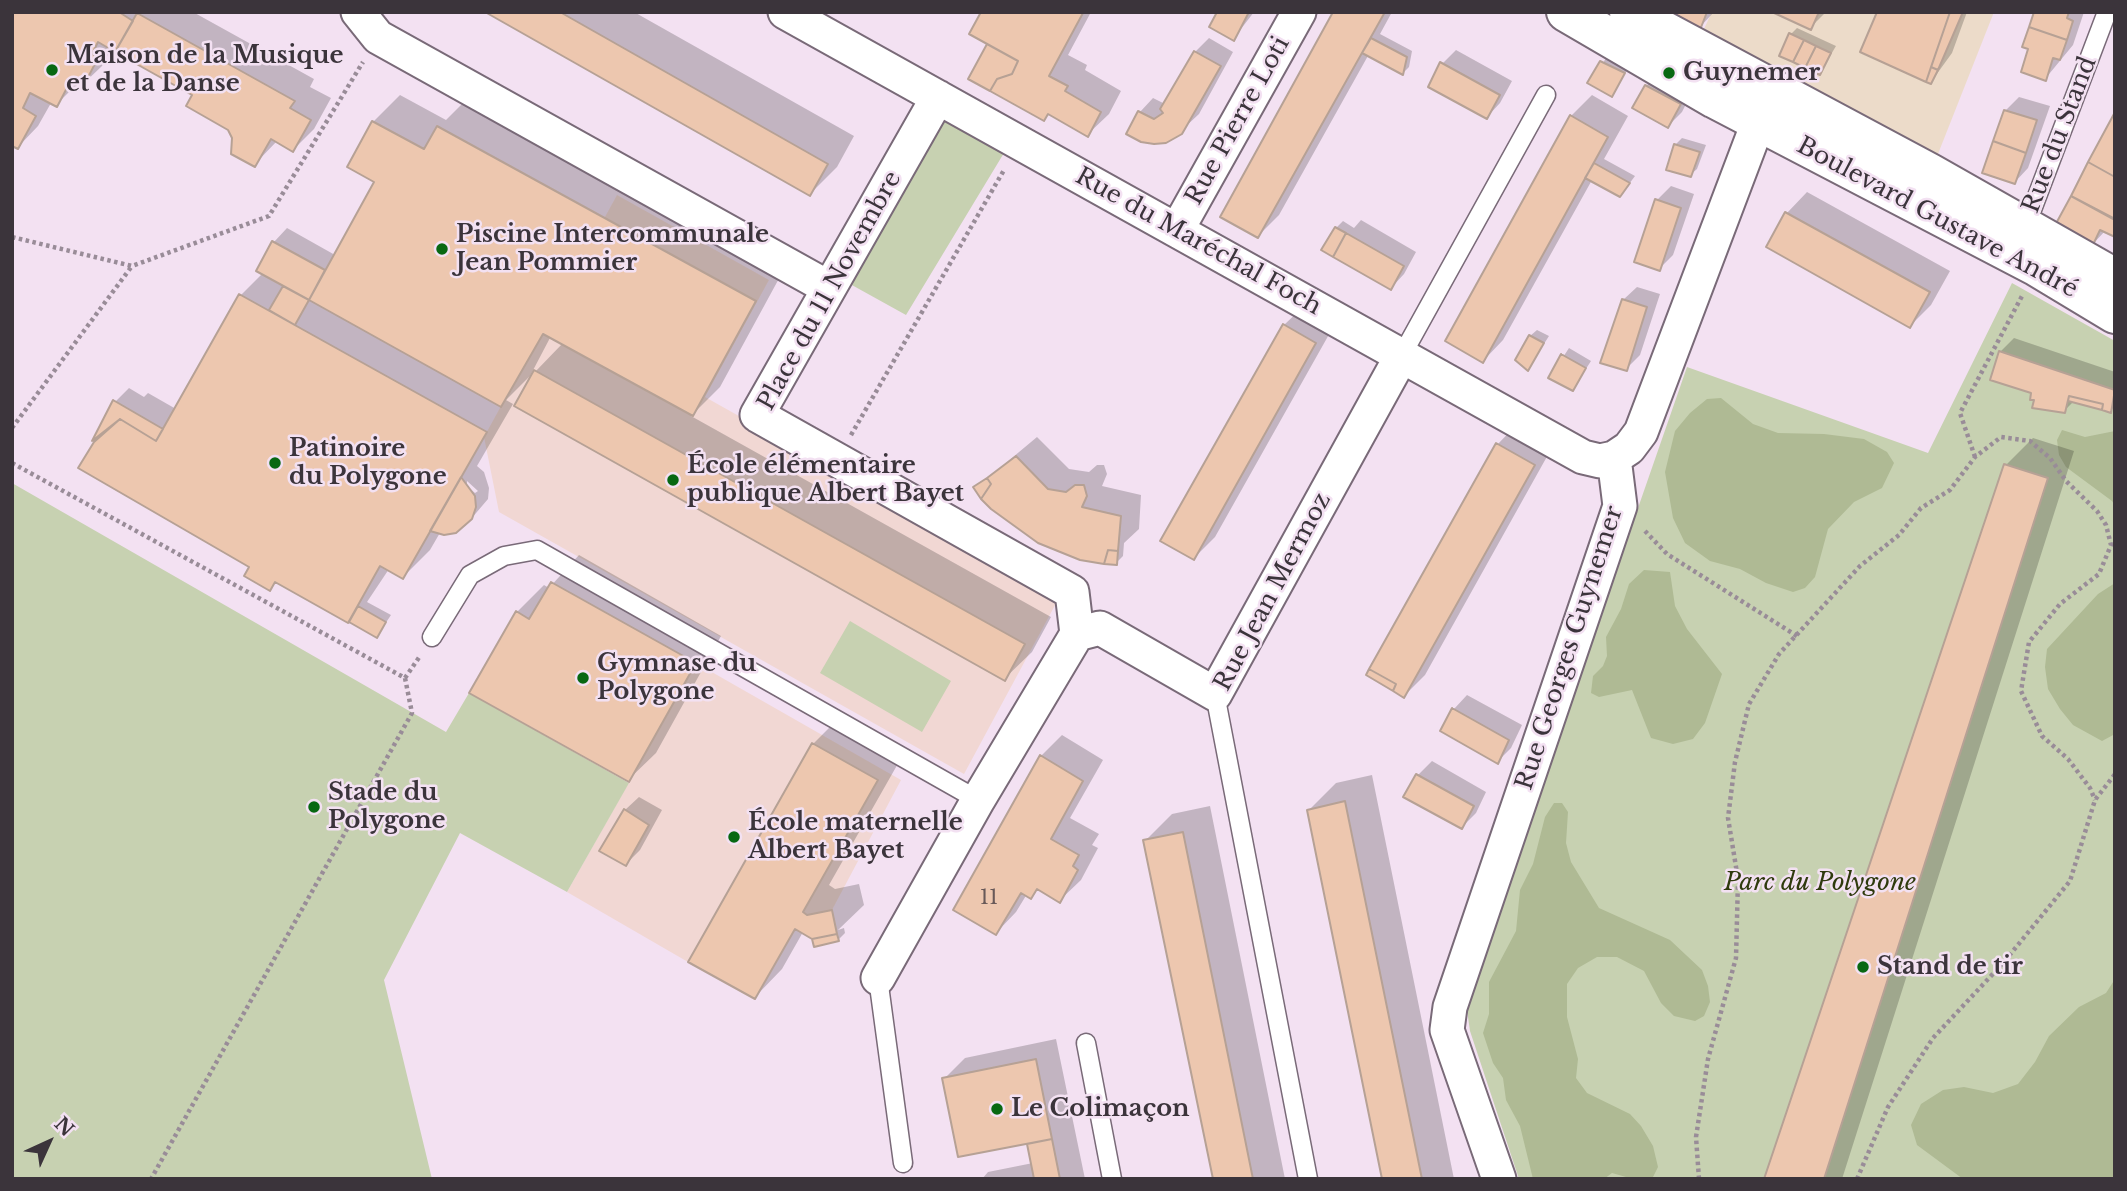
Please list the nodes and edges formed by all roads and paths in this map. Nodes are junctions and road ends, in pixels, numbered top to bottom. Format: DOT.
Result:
graph roads {
  1 [pos="785,12"];
  2 [pos="1299,12"];
  3 [pos="1566,12"];
  4 [pos="1629,12"];
  5 [pos="2107,12"];
  6 [pos="368,25"];
  7 [pos="1546,95"];
  8 [pos="938,97"];
  9 [pos="1758,123"];
  10 [pos="1833,124"];
  11 [pos="1020,143"];
  12 [pos="1178,230"];
  13 [pos="12,237"];
  14 [pos="2027,250"];
  15 [pos="132,267"];
  16 [pos="2115,278"];
  17 [pos="830,288"];
  18 [pos="2115,295"];
  19 [pos="2115,314"];
  20 [pos="1402,355"];
  21 [pos="12,428"];
  22 [pos="1975,457"];
  23 [pos="1614,458"];
  24 [pos="836,460"];
  25 [pos="12,463"];
  26 [pos="1620,506"];
  27 [pos="1077,634"];
  28 [pos="1797,636"];
  29 [pos="432,637"];
  30 [pos="1215,694"];
  31 [pos="2115,774"];
  32 [pos="978,800"];
  33 [pos="2095,800"];
  34 [pos="878,978"];
  35 [pos="1086,1043"];
  36 [pos="903,1163"];
  37 [pos="151,1179"];
  38 [pos="1112,1179"];
  39 [pos="1308,1179"];
  40 [pos="1499,1179"];
  41 [pos="1699,1179"];
  42 [pos="1857,1179"];
  1 -- 8 [label="street, Rue du Maréchal Foch"];
  2 -- 12 [label="street, Rue Pierre Loti"];
  3 -- 9 [label="main road, Boulevard Gustave André"];
  4 -- 10 [label="main road, Boulevard Gustave André"];
  5 -- 14 [label="lane, Rue du Stand"];
  6 -- 15 [label="path"];
  6 -- 17 [label="street"];
  7 -- 20 [label="lane, Rue Jean Mermoz"];
  8 -- 11 [label="street, Rue du Maréchal Foch"];
  8 -- 17 [label="street, Place du 11 Novembre"];
  9 -- 10 [label="street"];
  9 -- 14 [label="main road, Boulevard Gustave André"];
  9 -- 23 [label="street"];
  10 -- 14 [label="main road, Boulevard Gustave André"];
  11 -- 12 [label="street, Rue du Maréchal Foch"];
  11 -- 24 [label="path"];
  12 -- 20 [label="street, Rue du Maréchal Foch"];
  13 -- 15 [label="path"];
  14 -- 16 [label="main road, Boulevard Gustave André"];
  14 -- 18 [label="lane"];
  14 -- 19 [label="main road, Boulevard Gustave André"];
  14 -- 22 [label="path"];
  15 -- 21 [label="path"];
  17 -- 24 [label="street, Place du 11 Novembre"];
  20 -- 23 [label="street, Rue du Maréchal Foch"];
  20 -- 30 [label="street, Rue Jean Mermoz"];
  22 -- 28 [label="path"];
  22 -- 33 [label="path"];
  23 -- 26 [label="street, Rue Georges Guynemer"];
  24 -- 27 [label="street"];
  25 -- 37 [label="path"];
  26 -- 28 [label="path"];
  26 -- 40 [label="street, Rue Georges Guynemer"];
  27 -- 30 [label="street"];
  27 -- 32 [label="street"];
  28 -- 41 [label="path"];
  29 -- 32 [label="lane"];
  30 -- 39 [label="lane, Rue Jean Mermoz"];
  31 -- 33 [label="path"];
  32 -- 34 [label="street"];
  33 -- 42 [label="path"];
  34 -- 36 [label="lane"];
  35 -- 38 [label="lane"];
}
